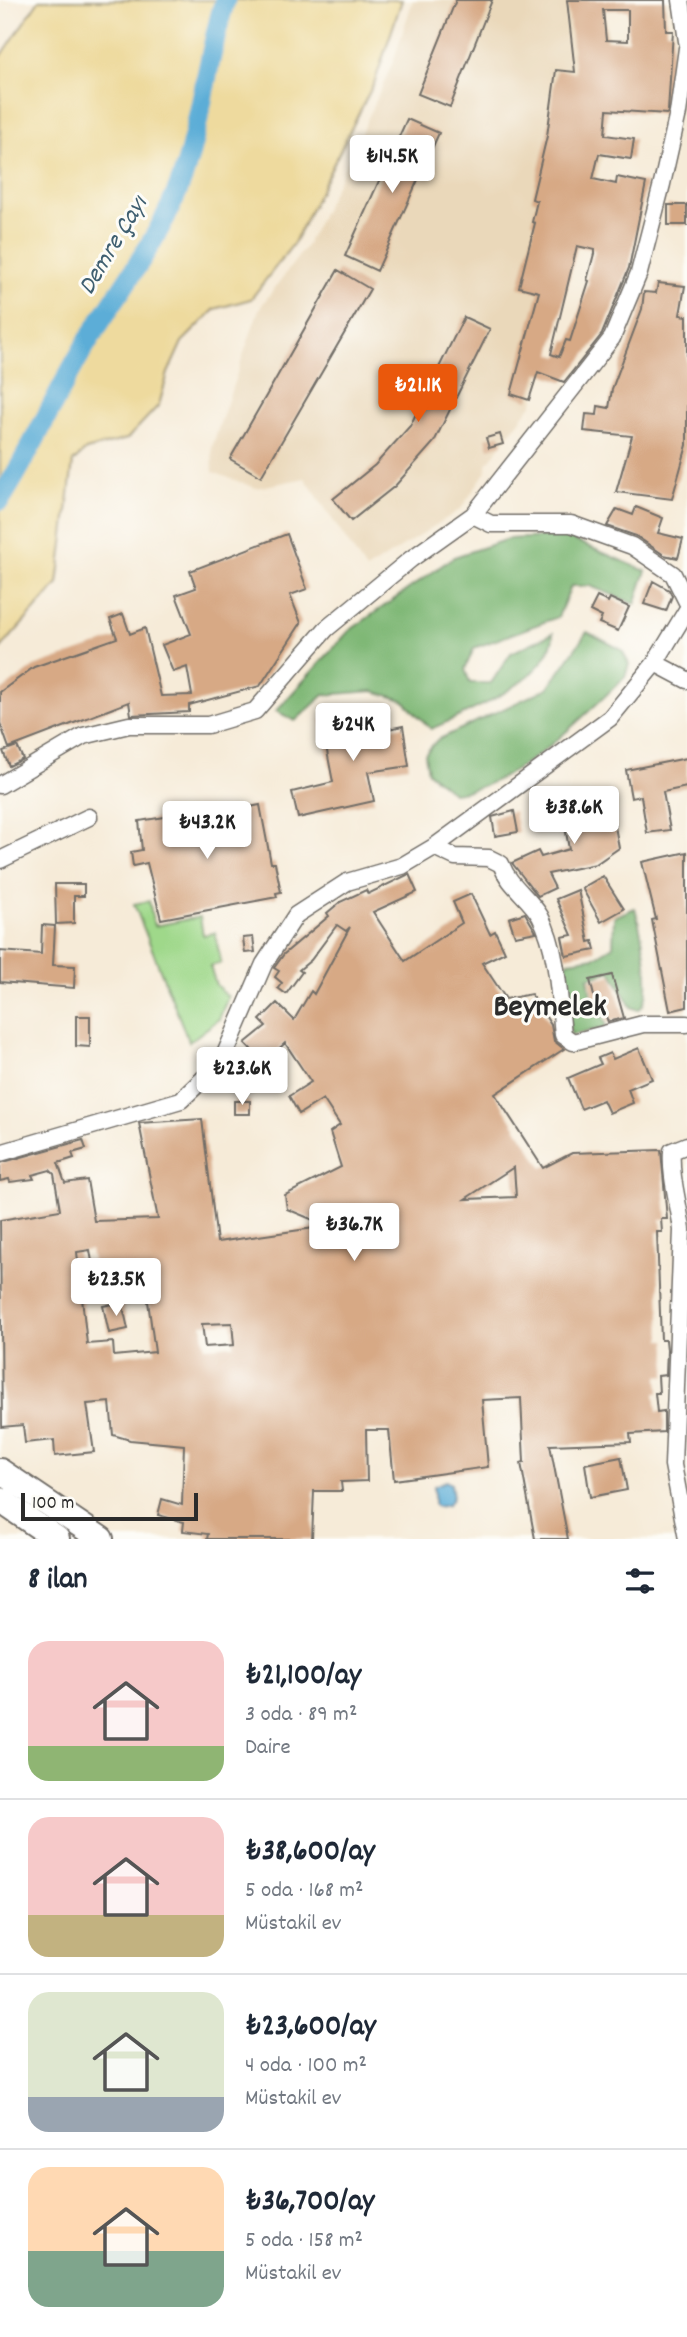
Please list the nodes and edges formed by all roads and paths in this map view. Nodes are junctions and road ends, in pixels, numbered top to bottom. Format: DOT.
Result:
graph roads {
  1 [pos="681,0"];
  2 [pos="687,41"];
  3 [pos="687,48"];
  4 [pos="473,515"];
  5 [pos="687,601"];
  6 [pos="687,610"];
  7 [pos="655,663"];
  8 [pos="687,680"];
  9 [pos="0,785"];
  10 [pos="89,817"];
  11 [pos="434,847"];
  12 [pos="0,860"];
  13 [pos="687,1024"];
  14 [pos="687,1144"];
  15 [pos="0,1153"];
  16 [pos="0,1471"];
  17 [pos="0,1500"];
  18 [pos="57,1539"];
  19 [pos="101,1539"];
  20 [pos="687,1539"];
  1 -- 2 [label="street"];
  3 -- 4 [label="street"];
  4 -- 5 [label="street"];
  4 -- 9 [label="street"];
  6 -- 7 [label="street"];
  7 -- 8 [label="street"];
  7 -- 11 [label="street"];
  10 -- 12 [label="street"];
  11 -- 13 [label="street"];
  11 -- 15 [label="street"];
  14 -- 20 [label="street"];
  16 -- 19 [label="highway"];
  17 -- 18 [label="highway"];
}
